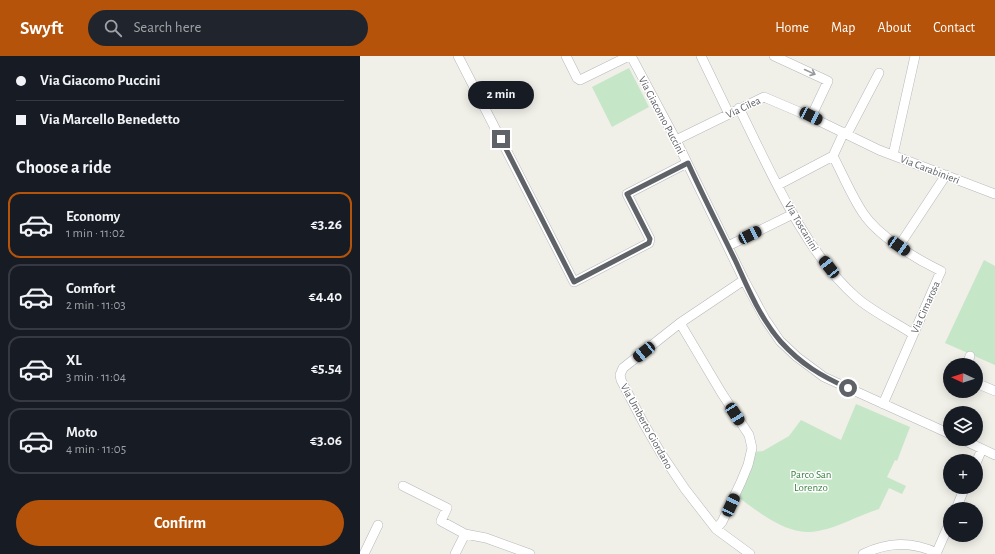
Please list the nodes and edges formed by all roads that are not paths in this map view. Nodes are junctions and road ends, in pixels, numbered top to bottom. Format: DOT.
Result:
graph roads {
  1 [pos="458,56"];
  2 [pos="566,56"];
  3 [pos="630,56"];
  4 [pos="774,56"];
  5 [pos="916,56"];
  6 [pos="705,57"];
  7 [pos="879,72"];
  8 [pos="739,108"];
  9 [pos="729,114"];
  10 [pos="811,116"];
  11 [pos="846,133"];
  12 [pos="676,140"];
  13 [pos="893,155"];
  14 [pos="833,156"];
  15 [pos="688,163"];
  16 [pos="946,175"];
  17 [pos="778,185"];
  18 [pos="995,194"];
  19 [pos="793,214"];
  20 [pos="728,246"];
  21 [pos="899,246"];
  22 [pos="744,280"];
  23 [pos="680,323"];
  24 [pos="913,334"];
  25 [pos="983,386"];
  26 [pos="995,391"];
  27 [pos="882,404"];
  28 [pos="943,431"];
  29 [pos="976,446"];
  30 [pos="982,449"];
  31 [pos="980,454"];
  32 [pos="995,455"];
  33 [pos="403,486"];
  34 [pos="378,525"];
  35 [pos="716,529"];
  36 [pos="465,534"];
  37 [pos="943,538"];
  38 [pos="936,553"];
  39 [pos="364,554"];
  40 [pos="455,554"];
  41 [pos="530,554"];
  42 [pos="750,554"];
  43 [pos="863,554"];
  1 -- 15 [label="street"];
  2 -- 3 [label="street"];
  3 -- 12 [label="street, Via Giacomo Puccini"];
  4 -- 10 [label="street, one-way"];
  5 -- 13 [label="street, Via Carabinieri"];
  6 -- 9 [label="street"];
  7 -- 11 [label="street"];
  8 -- 9 [label="street, Via Cilea"];
  8 -- 10 [label="street, Via Cilea"];
  8 -- 17 [label="street, Via Toscanini"];
  9 -- 12 [label="street, Via Cilea"];
  10 -- 11 [label="street, Via Cilea"];
  11 -- 13 [label="street, Via Cilea"];
  11 -- 14 [label="street"];
  12 -- 15 [label="street, Via Giacomo Puccini"];
  13 -- 16 [label="street, Via Carabinieri"];
  14 -- 17 [label="street"];
  14 -- 21 [label="street, Via Cimarosa"];
  15 -- 20 [label="street, Via Giacomo Puccini"];
  16 -- 18 [label="street, Via Carabinieri"];
  16 -- 21 [label="street"];
  17 -- 19 [label="street, Via Toscanini"];
  19 -- 20 [label="street"];
  19 -- 24 [label="street, Via Toscanini"];
  20 -- 22 [label="street, Via Giacomo Puccini"];
  21 -- 24 [label="street, Via Cimarosa"];
  22 -- 23 [label="street, Via Umberto Giordano"];
  22 -- 27 [label="street, Via Giacomo Puccini"];
  23 -- 35 [label="street"];
  23 -- 35 [label="street, Via Umberto Giordano"];
  24 -- 27 [label="street, Via Cimarosa"];
  25 -- 26 [label="street"];
  27 -- 28 [label="street, Via Giacomo Puccini"];
  29 -- 30 [label="street"];
  30 -- 31 [label="street"];
  30 -- 32 [label="street"];
  33 -- 36 [label="street"];
  34 -- 39 [label="street"];
  35 -- 42 [label="street, Via Umberto Giordano"];
  36 -- 40 [label="street"];
  36 -- 41 [label="street"];
  37 -- 38 [label="street"];
  38 -- 43 [label="street"];
}
